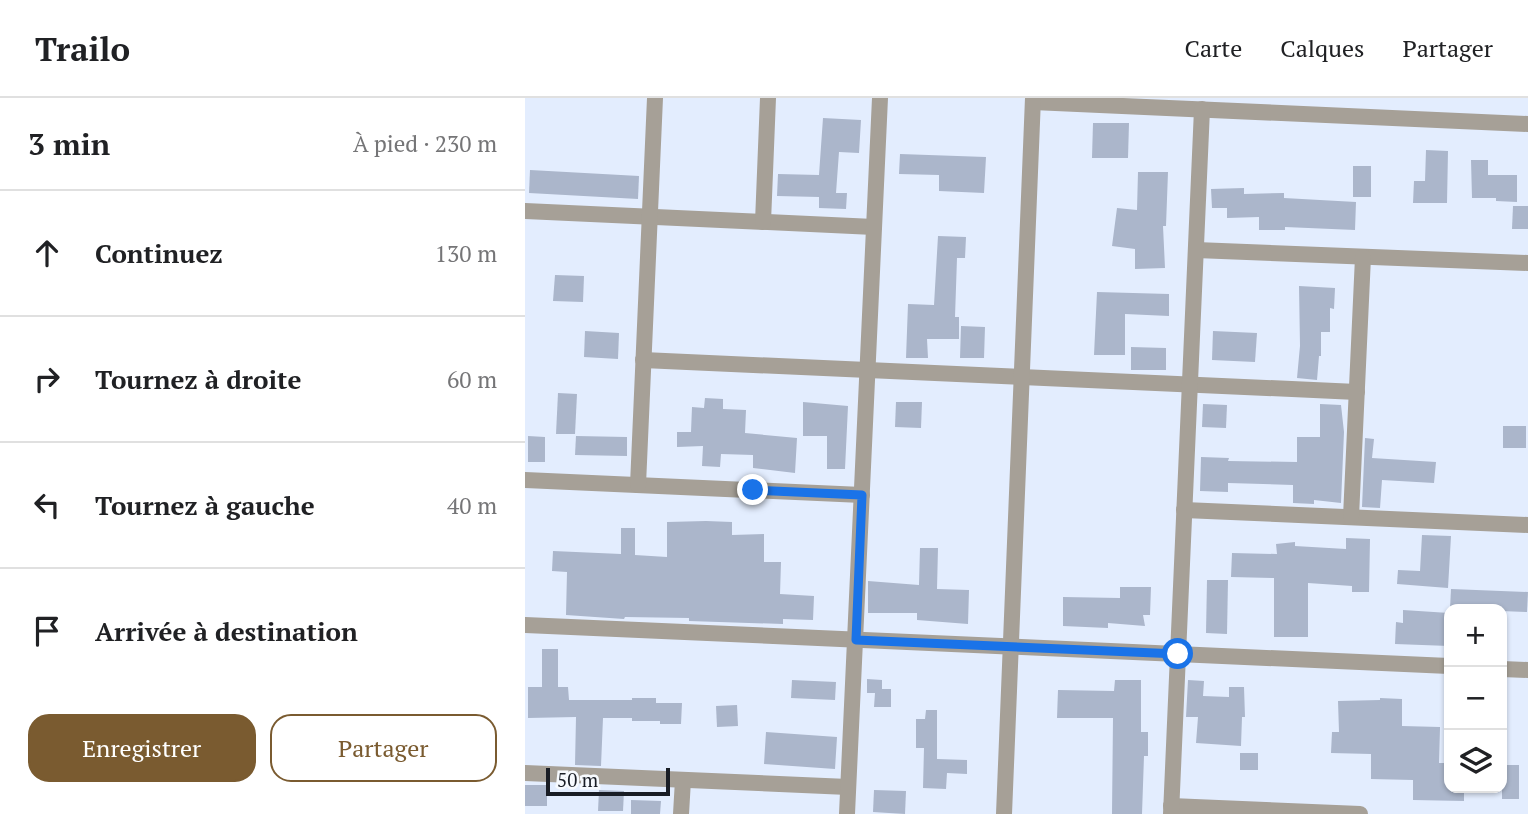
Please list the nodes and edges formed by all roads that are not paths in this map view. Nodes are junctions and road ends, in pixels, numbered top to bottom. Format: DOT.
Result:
graph roads {
  1 [pos="655,98"];
  2 [pos="768,98"];
  3 [pos="880,98"];
  4 [pos="1033,100"];
  5 [pos="1202,109"];
  6 [pos="1528,124"];
  7 [pos="525,211"];
  8 [pos="649,217"];
  9 [pos="763,222"];
  10 [pos="874,227"];
  11 [pos="1196,250"];
  12 [pos="1363,257"];
  13 [pos="1528,263"];
  14 [pos="643,360"];
  15 [pos="867,370"];
  16 [pos="1022,377"];
  17 [pos="1190,384"];
  18 [pos="1357,392"];
  19 [pos="525,480"];
  20 [pos="638,485"];
  21 [pos="862,495"];
  22 [pos="1184,510"];
  23 [pos="1351,517"];
  24 [pos="1528,525"];
  25 [pos="525,625"];
  26 [pos="856,640"];
  27 [pos="1011,647"];
  28 [pos="1178,654"];
  29 [pos="1444,666"];
  30 [pos="1507,668"];
  31 [pos="1528,670"];
  32 [pos="525,773"];
  33 [pos="683,780"];
  34 [pos="848,787"];
  35 [pos="1171,810"];
  36 [pos="1295,813"];
  37 [pos="681,814"];
  38 [pos="847,814"];
  39 [pos="1004,814"];
  40 [pos="1360,814"];
  1 -- 8 [label="street"];
  2 -- 9 [label="street"];
  3 -- 10 [label="street"];
  4 -- 5 [label="street"];
  4 -- 16 [label="street"];
  5 -- 6 [label="street"];
  5 -- 11 [label="street"];
  7 -- 8 [label="street"];
  8 -- 9 [label="street"];
  8 -- 14 [label="street"];
  9 -- 10 [label="street"];
  10 -- 15 [label="street"];
  11 -- 12 [label="street"];
  11 -- 17 [label="street"];
  12 -- 13 [label="street"];
  12 -- 18 [label="street"];
  14 -- 15 [label="street"];
  14 -- 20 [label="street"];
  15 -- 16 [label="street"];
  15 -- 21 [label="street"];
  16 -- 17 [label="street"];
  16 -- 27 [label="street"];
  17 -- 18 [label="street"];
  17 -- 22 [label="street"];
  18 -- 23 [label="street"];
  19 -- 20 [label="street"];
  20 -- 21 [label="street"];
  21 -- 26 [label="street"];
  22 -- 23 [label="street"];
  22 -- 28 [label="street"];
  23 -- 24 [label="street"];
  25 -- 26 [label="street"];
  26 -- 27 [label="street"];
  26 -- 34 [label="street"];
  27 -- 28 [label="street"];
  27 -- 39 [label="street"];
  28 -- 29 [label="street"];
  28 -- 35 [label="street"];
  30 -- 31 [label="street"];
  32 -- 33 [label="street"];
  33 -- 34 [label="street"];
  33 -- 37 [label="street"];
  34 -- 38 [label="street"];
  35 -- 36 [label="street"];
  36 -- 40 [label="street"];
}
